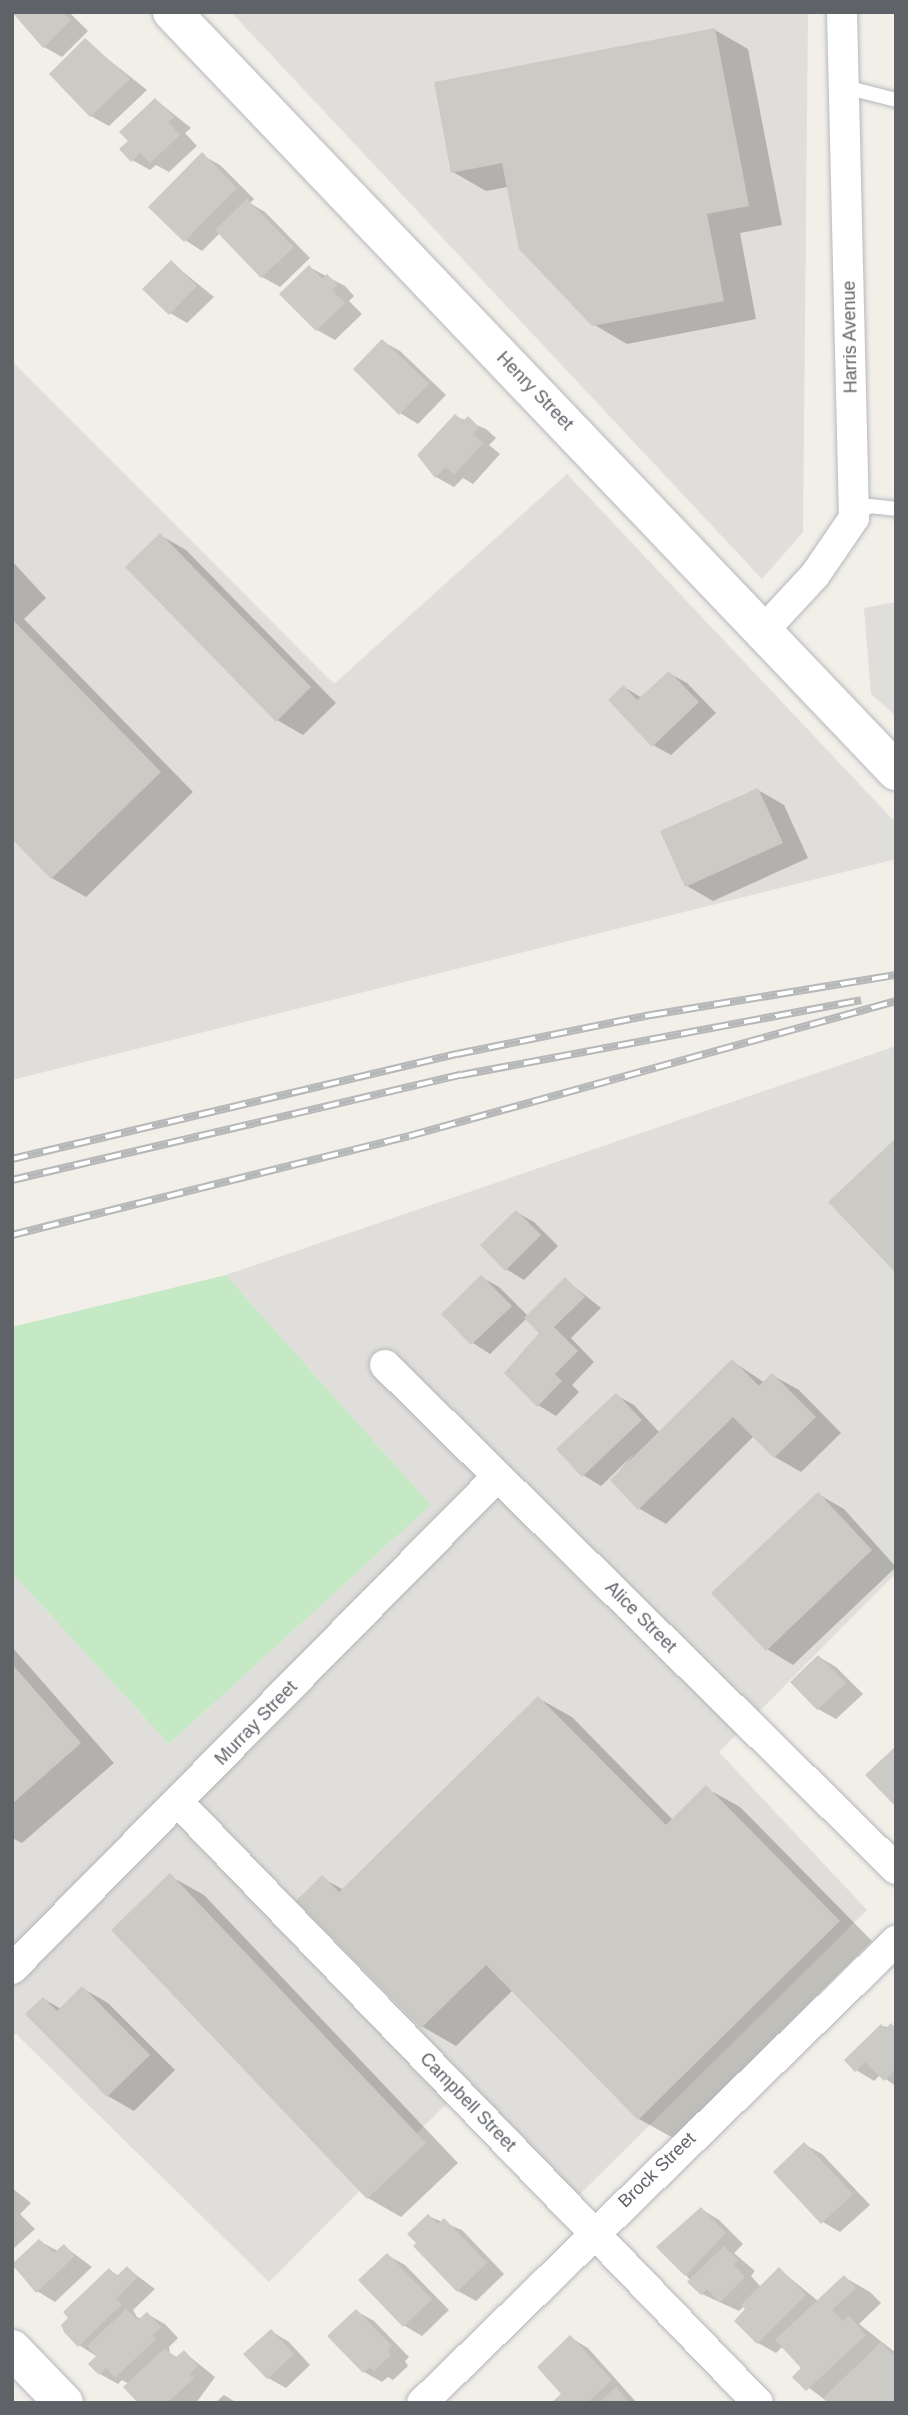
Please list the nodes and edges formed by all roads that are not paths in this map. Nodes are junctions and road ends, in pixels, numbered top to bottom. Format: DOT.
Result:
graph roads {
  1 [pos="172,12"];
  2 [pos="842,12"];
  3 [pos="845,88"];
  4 [pos="896,100"];
  5 [pos="896,509"];
  6 [pos="854,518"];
  7 [pos="764,630"];
  8 [pos="896,771"];
  9 [pos="385,1364"];
  10 [pos="498,1476"];
  11 [pos="178,1802"];
  12 [pos="896,1869"];
  13 [pos="896,1941"];
  14 [pos="12,1969"];
  15 [pos="593,2231"];
  16 [pos="12,2349"];
  17 [pos="64,2403"];
  18 [pos="422,2403"];
  19 [pos="758,2403"];
  1 -- 7 [label="main road, Henry Street"];
  2 -- 3 [label="street, Harris Avenue"];
  3 -- 4 [label="lane"];
  3 -- 6 [label="street, Harris Avenue"];
  5 -- 6 [label="lane"];
  6 -- 7 [label="street"];
  7 -- 8 [label="main road, Henry Street"];
  9 -- 10 [label="street, Alice Street"];
  10 -- 11 [label="street, Murray Street"];
  10 -- 12 [label="street, Alice Street"];
  11 -- 14 [label="street, Murray Street"];
  11 -- 15 [label="street, Campbell Street"];
  13 -- 15 [label="street, Brock Street"];
  15 -- 18 [label="street, Brock Street"];
  15 -- 19 [label="street, Campbell Street"];
  16 -- 17 [label="main road"];
}
